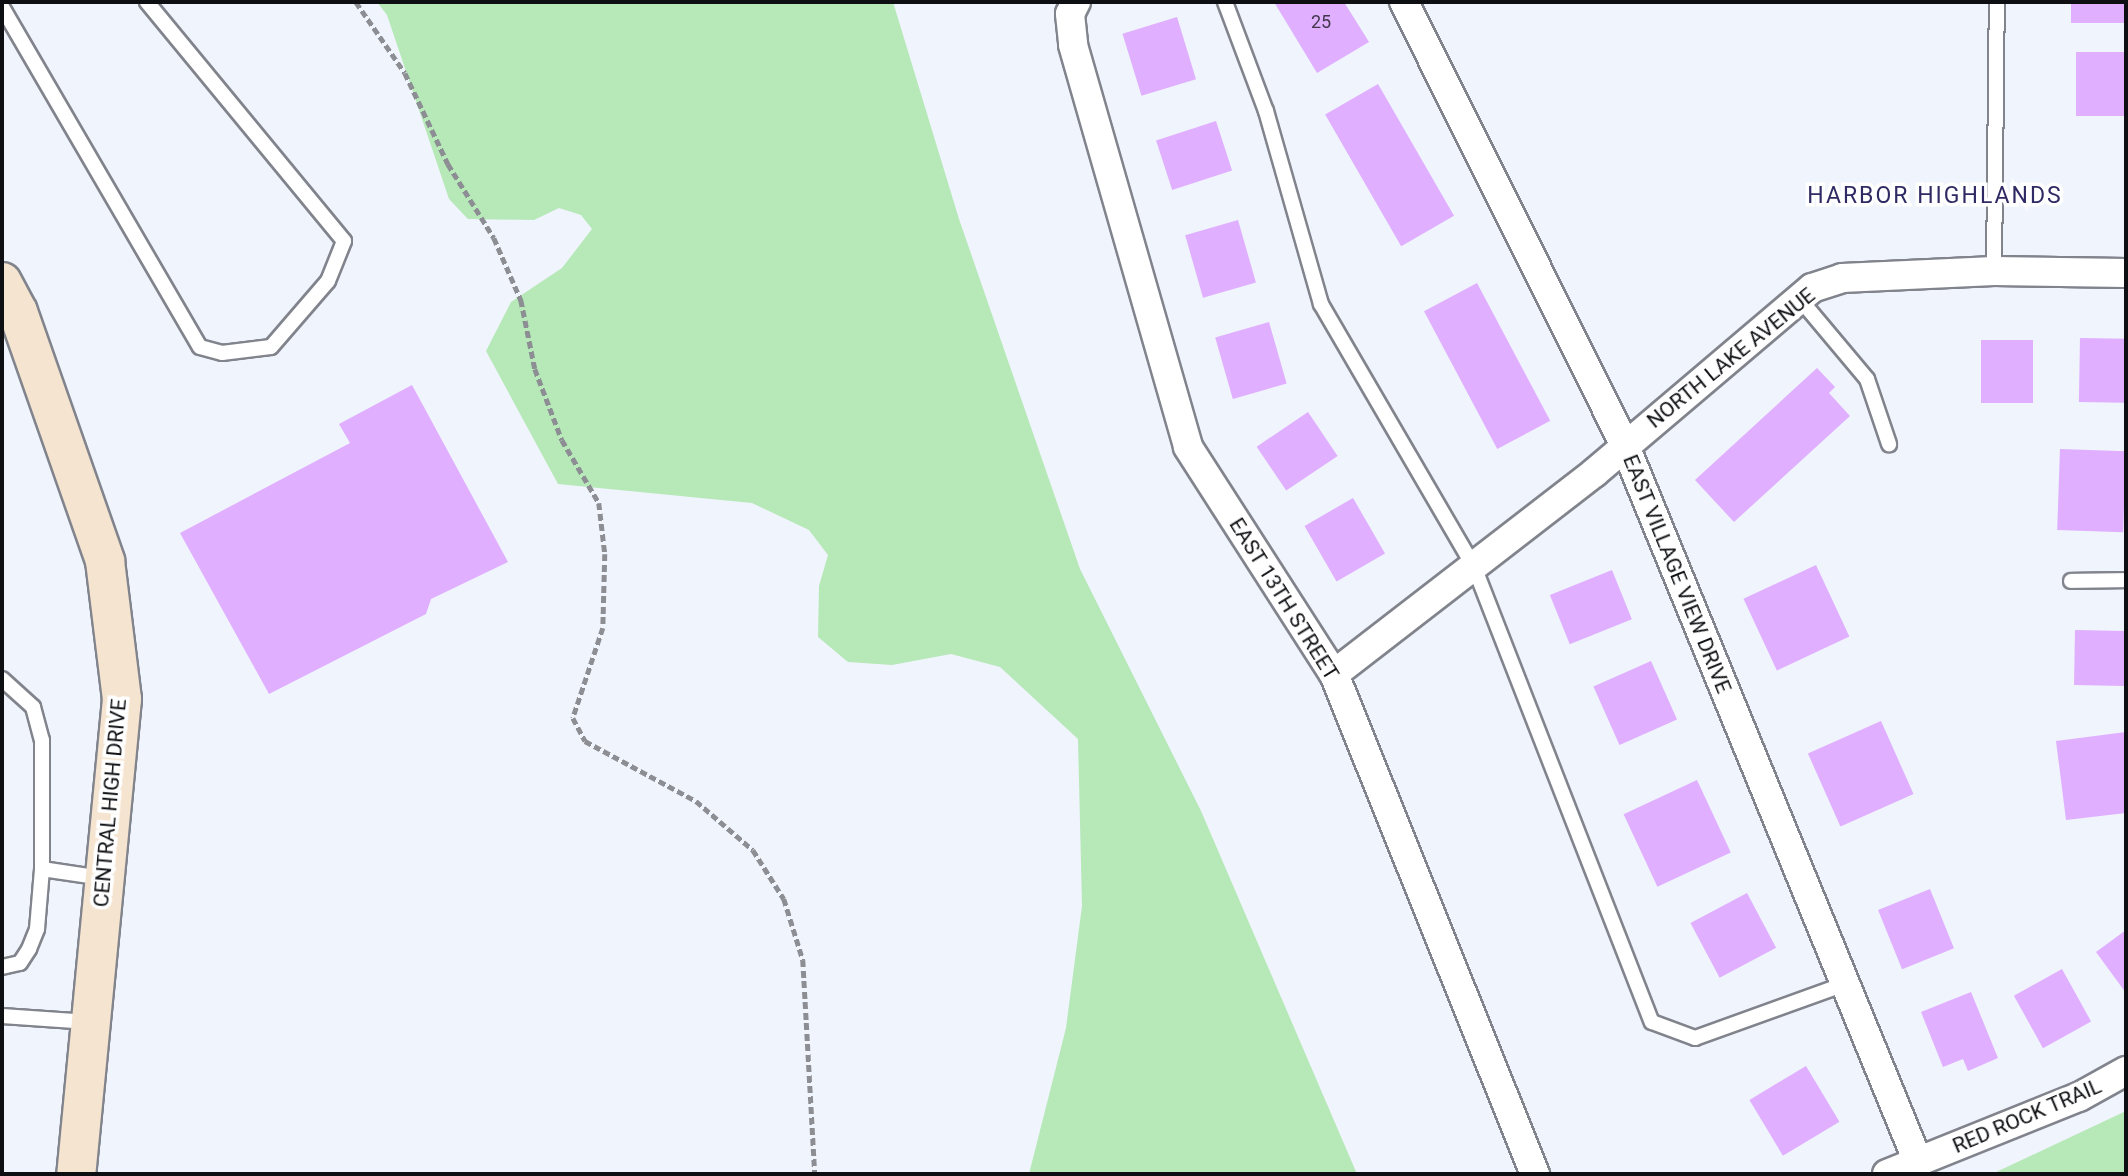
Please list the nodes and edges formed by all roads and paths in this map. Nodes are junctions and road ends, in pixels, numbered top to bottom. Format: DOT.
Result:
graph roads {
  1 [pos="148,2"];
  2 [pos="356,2"];
  3 [pos="1225,2"];
  4 [pos="1404,2"];
  5 [pos="1997,2"];
  6 [pos="2,7"];
  7 [pos="1073,8"];
  8 [pos="1994,271"];
  9 [pos="2126,272"];
  10 [pos="2,282"];
  11 [pos="1799,298"];
  12 [pos="1889,444"];
  13 [pos="1625,446"];
  14 [pos="1475,569"];
  15 [pos="2070,580"];
  16 [pos="2126,580"];
  17 [pos="1334,674"];
  18 [pos="2,679"];
  19 [pos="42,869"];
  20 [pos="104,878"];
  21 [pos="2,967"];
  22 [pos="1845,984"];
  23 [pos="2,1016"];
  24 [pos="90,1022"];
  25 [pos="2126,1071"];
  26 [pos="1918,1161"];
  27 [pos="76,1174"];
  28 [pos="815,1174"];
  29 [pos="1535,1174"];
  30 [pos="1887,1174"];
  1 -- 6 [label="lane"];
  2 -- 28 [label="path"];
  3 -- 14 [label="lane"];
  4 -- 13 [label="street, EAST VILLAGE VIEW DRIVE"];
  5 -- 8 [label="lane"];
  7 -- 17 [label="street, EAST 13TH STREET"];
  8 -- 9 [label="street, NORTH LAKE AVENUE"];
  8 -- 11 [label="street, NORTH LAKE AVENUE"];
  10 -- 20 [label="street, CENTRAL HIGH DRIVE"];
  11 -- 12 [label="lane"];
  11 -- 13 [label="street, NORTH LAKE AVENUE"];
  13 -- 14 [label="street, NORTH LAKE AVENUE"];
  13 -- 22 [label="street, EAST VILLAGE VIEW DRIVE"];
  14 -- 17 [label="street, NORTH LAKE AVENUE"];
  14 -- 22 [label="lane"];
  15 -- 16 [label="lane"];
  17 -- 29 [label="street, EAST 13TH STREET"];
  18 -- 19 [label="lane"];
  19 -- 20 [label="lane"];
  19 -- 21 [label="lane"];
  20 -- 24 [label="street, CENTRAL HIGH DRIVE"];
  22 -- 26 [label="street, EAST VILLAGE VIEW DRIVE"];
  23 -- 24 [label="lane"];
  24 -- 27 [label="street, CENTRAL HIGH DRIVE"];
  25 -- 26 [label="street, RED ROCK TRAIL"];
  26 -- 30 [label="street, RED ROCK TRAIL"];
}
